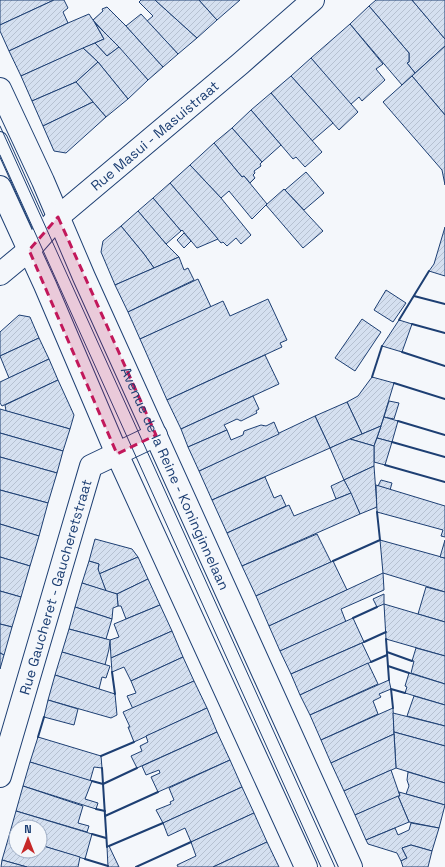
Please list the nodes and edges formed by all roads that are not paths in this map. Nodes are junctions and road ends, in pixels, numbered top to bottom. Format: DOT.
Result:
graph roads {
  1 [pos="312,0"];
  2 [pos="0,89"];
  3 [pos="0,139"];
  4 [pos="0,187"];
  5 [pos="58,218"];
  6 [pos="43,234"];
  7 [pos="29,250"];
  8 [pos="0,274"];
  9 [pos="156,435"];
  10 [pos="117,454"];
  11 [pos="0,776"];
  12 [pos="306,867"];
  13 [pos="352,867"];
  1 -- 5 [label="street, Rue Masui - Masuistraat"];
  2 -- 5 [label="street, Avenue de la Reine - Koninginnelaan"];
  3 -- 6 [label="lane"];
  4 -- 7 [label="street"];
  5 -- 6 [label="street, Rue Masui - Masuistraat"];
  5 -- 9 [label="street, Avenue de la Reine - Koninginnelaan"];
  6 -- 7 [label="street, Rue Masui - Masuistraat"];
  7 -- 8 [label="street, Rue Masui - Masuistraat"];
  7 -- 10 [label="street"];
  9 -- 10 [label="street, Rue Gaucheret - Gaucheretstraat"];
  9 -- 13 [label="street, Avenue de la Reine - Koninginnelaan"];
  10 -- 11 [label="street, Rue Gaucheret - Gaucheretstraat"];
  10 -- 12 [label="street"];
}
